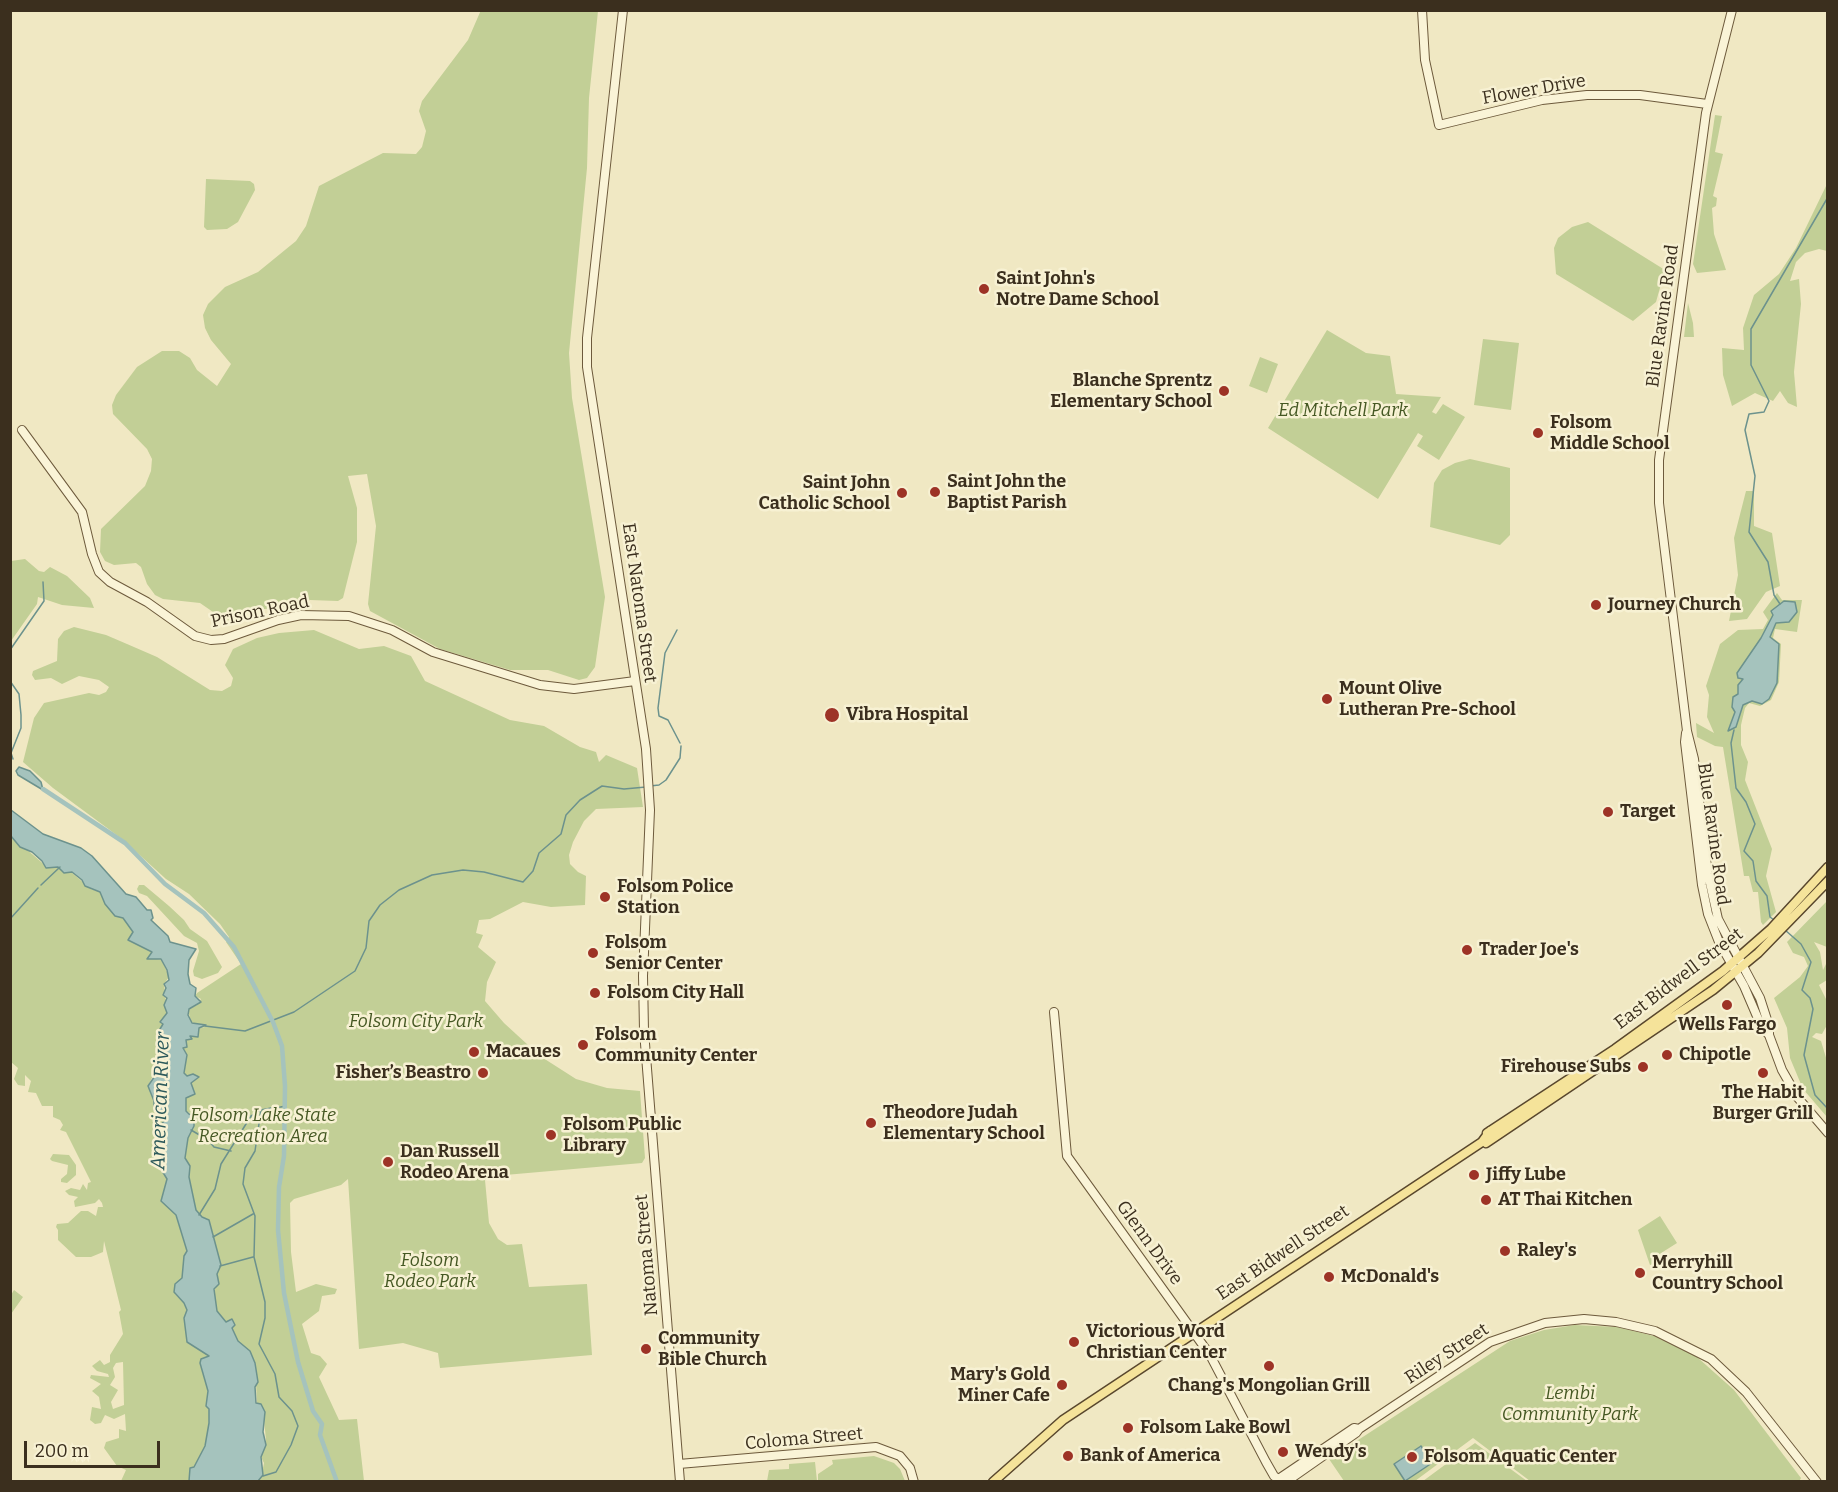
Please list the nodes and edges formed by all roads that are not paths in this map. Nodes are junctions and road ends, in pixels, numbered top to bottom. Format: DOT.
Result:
graph roads {
  1 [pos="624,10"];
  2 [pos="1422,10"];
  3 [pos="1730,12"];
  4 [pos="1707,104"];
  5 [pos="22,430"];
  6 [pos="635,681"];
  7 [pos="1687,731"];
  8 [pos="1686,755"];
  9 [pos="1697,783"];
  10 [pos="1700,866"];
  11 [pos="1826,869"];
  12 [pos="1827,881"];
  13 [pos="1711,887"];
  14 [pos="1789,922"];
  15 [pos="1773,933"];
  16 [pos="1737,965"];
  17 [pos="1689,996"];
  18 [pos="1054,1012"];
  19 [pos="1655,1020"];
  20 [pos="1664,1024"];
  21 [pos="1622,1052"];
  22 [pos="1827,1133"];
  23 [pos="1490,1136"];
  24 [pos="654,1170"];
  25 [pos="1193,1333"];
  26 [pos="679,1464"];
  27 [pos="1278,1480"];
  28 [pos="681,1482"];
  29 [pos="914,1482"];
  30 [pos="993,1482"];
  31 [pos="1817,1482"];
  1 -- 6 [label="main road, East Natoma Street"];
  2 -- 4 [label="main road, Flower Drive"];
  3 -- 4 [label="main road, Blue Ravine Road"];
  4 -- 7 [label="main road, Blue Ravine Road"];
  5 -- 6 [label="main road, Prison Road"];
  6 -- 24 [label="main road, East Natoma Street"];
  7 -- 8 [label="main road, Blue Ravine Road"];
  7 -- 9 [label="main road, Blue Ravine Road"];
  8 -- 9 [label="main road"];
  8 -- 10 [label="main road, Blue Ravine Road"];
  9 -- 13 [label="main road, Blue Ravine Road"];
  10 -- 13 [label="main road"];
  10 -- 16 [label="main road, Blue Ravine Road"];
  11 -- 14 [label="main road"];
  11 -- 15 [label="main road, East Bidwell Street"];
  12 -- 14 [label="main road, East Bidwell Street"];
  13 -- 16 [label="main road, Blue Ravine Road"];
  14 -- 15 [label="main road, East Bidwell Street"];
  15 -- 16 [label="main road, East Bidwell Street"];
  16 -- 17 [label="main road, East Bidwell Street"];
  16 -- 20 [label="main road, East Bidwell Street"];
  16 -- 22 [label="main road, Blue Ravine Road"];
  17 -- 19 [label="main road, East Bidwell Street"];
  17 -- 20 [label="main road"];
  18 -- 25 [label="main road, Glenn Drive"];
  19 -- 21 [label="main road"];
  19 -- 23 [label="main road, East Bidwell Street"];
  20 -- 21 [label="main road, East Bidwell Street"];
  21 -- 23 [label="main road, East Bidwell Street"];
  23 -- 25 [label="main road, East Bidwell Street"];
  24 -- 26 [label="main road, Natoma Street"];
  25 -- 27 [label="main road, Glenn Drive"];
  25 -- 30 [label="main road, East Bidwell Street"];
  26 -- 28 [label="main road, Natoma Street"];
  26 -- 29 [label="main road, Coloma Street"];
  27 -- 31 [label="main road, Riley Street"];
}
